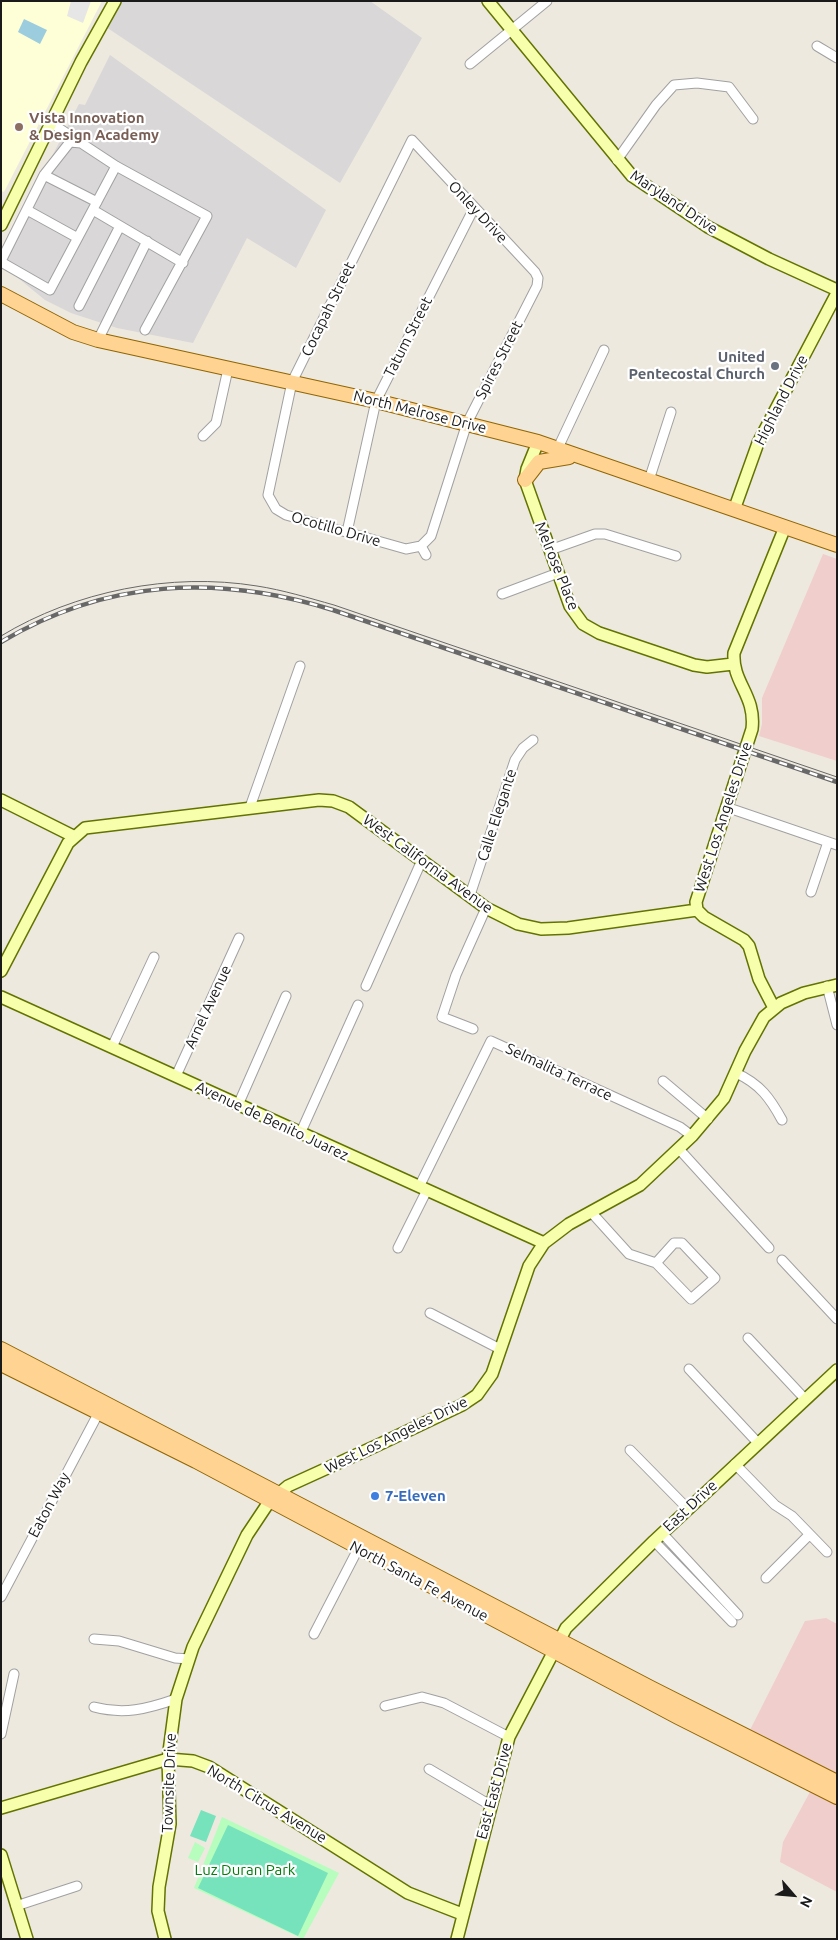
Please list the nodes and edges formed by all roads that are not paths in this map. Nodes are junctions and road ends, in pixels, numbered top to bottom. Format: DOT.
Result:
graph roads {
  1 [pos="115,1"];
  2 [pos="488,1"];
  3 [pos="547,1"];
  4 [pos="512,31"];
  5 [pos="816,46"];
  6 [pos="837,58"];
  7 [pos="470,64"];
  8 [pos="753,119"];
  9 [pos="51,123"];
  10 [pos="412,140"];
  11 [pos="81,143"];
  12 [pos="617,160"];
  13 [pos="116,166"];
  14 [pos="44,175"];
  15 [pos="95,206"];
  16 [pos="474,208"];
  17 [pos="27,210"];
  18 [pos="1,225"];
  19 [pos="120,226"];
  20 [pos="76,237"];
  21 [pos="147,241"];
  22 [pos="1,261"];
  23 [pos="183,263"];
  24 [pos="537,286"];
  25 [pos="837,291"];
  26 [pos="1,294"];
  27 [pos="79,306"];
  28 [pos="145,330"];
  29 [pos="98,340"];
  30 [pos="604,350"];
  31 [pos="228,368"];
  32 [pos="292,382"];
  33 [pos="376,401"];
  34 [pos="671,412"];
  35 [pos="467,422"];
  36 [pos="203,436"];
  37 [pos="538,442"];
  38 [pos="557,450"];
  39 [pos="576,456"];
  40 [pos="525,480"];
  41 [pos="649,480"];
  42 [pos="269,486"];
  43 [pos="734,510"];
  44 [pos="786,527"];
  45 [pos="347,532"];
  46 [pos="421,546"];
  47 [pos="837,546"];
  48 [pos="550,550"];
  49 [pos="426,555"];
  50 [pos="676,556"];
  51 [pos="558,573"];
  52 [pos="502,594"];
  53 [pos="733,664"];
  54 [pos="300,666"];
  55 [pos="533,740"];
  56 [pos="2,801"];
  57 [pos="250,807"];
  58 [pos="726,807"];
  59 [pos="73,836"];
  60 [pos="832,843"];
  61 [pos="422,860"];
  62 [pos="811,892"];
  63 [pos="470,896"];
  64 [pos="486,908"];
  65 [pos="697,910"];
  66 [pos="239,938"];
  67 [pos="154,957"];
  68 [pos="1,971"];
  69 [pos="832,985"];
  70 [pos="366,986"];
  71 [pos="286,996"];
  72 [pos="1,998"];
  73 [pos="358,1005"];
  74 [pos="774,1008"];
  75 [pos="837,1025"];
  76 [pos="473,1029"];
  77 [pos="112,1047"];
  78 [pos="736,1073"];
  79 [pos="176,1076"];
  80 [pos="663,1081"];
  81 [pos="238,1105"];
  82 [pos="708,1119"];
  83 [pos="782,1120"];
  84 [pos="300,1134"];
  85 [pos="692,1136"];
  86 [pos="679,1149"];
  87 [pos="423,1189"];
  88 [pos="591,1212"];
  89 [pos="544,1243"];
  90 [pos="398,1248"];
  91 [pos="769,1248"];
  92 [pos="782,1260"];
  93 [pos="656,1263"];
  94 [pos="430,1313"];
  95 [pos="837,1320"];
  96 [pos="748,1338"];
  97 [pos="500,1348"];
  98 [pos="1,1349"];
  99 [pos="1,1364"];
  100 [pos="689,1369"];
  101 [pos="837,1370"];
  102 [pos="805,1399"];
  103 [pos="98,1414"];
  104 [pos="758,1443"];
  105 [pos="630,1450"];
  106 [pos="736,1464"];
  107 [pos="280,1493"];
  108 [pos="269,1502"];
  109 [pos="688,1509"];
  110 [pos="809,1535"];
  111 [pos="658,1537"];
  112 [pos="358,1549"];
  113 [pos="827,1552"];
  114 [pos="766,1578"];
  115 [pos="1,1597"];
  116 [pos="735,1618"];
  117 [pos="314,1634"];
  118 [pos="94,1640"];
  119 [pos="556,1645"];
  120 [pos="189,1659"];
  121 [pos="14,1674"];
  122 [pos="176,1699"];
  123 [pos="385,1706"];
  124 [pos="94,1707"];
  125 [pos="1,1734"];
  126 [pos="509,1736"];
  127 [pos="168,1759"];
  128 [pos="428,1769"];
  129 [pos="837,1782"];
  130 [pos="837,1797"];
  131 [pos="490,1805"];
  132 [pos="1,1808"];
  133 [pos="1,1855"];
  134 [pos="76,1886"];
  135 [pos="16,1906"];
  136 [pos="462,1914"];
  137 [pos="27,1939"];
  138 [pos="164,1939"];
  139 [pos="457,1939"];
  1 -- 9 [label="street"];
  2 -- 4 [label="street, Maryland Drive"];
  3 -- 4 [label="street"];
  4 -- 7 [label="street"];
  4 -- 12 [label="street, Maryland Drive"];
  5 -- 6 [label="street"];
  8 -- 12 [label="street"];
  9 -- 11 [label="street"];
  9 -- 18 [label="street"];
  10 -- 16 [label="street, Onley Drive"];
  10 -- 32 [label="street, Cocapah Street"];
  11 -- 13 [label="street"];
  11 -- 14 [label="street"];
  12 -- 25 [label="street, Maryland Drive"];
  13 -- 15 [label="street"];
  13 -- 23 [label="street"];
  14 -- 15 [label="street"];
  14 -- 17 [label="street"];
  15 -- 19 [label="street"];
  15 -- 20 [label="street"];
  16 -- 24 [label="street, Onley Drive"];
  16 -- 33 [label="street, Tatum Street"];
  17 -- 20 [label="street"];
  17 -- 22 [label="street"];
  19 -- 21 [label="street"];
  19 -- 27 [label="street"];
  20 -- 22 [label="street"];
  21 -- 23 [label="street"];
  21 -- 29 [label="street"];
  23 -- 28 [label="street"];
  24 -- 35 [label="street, Spires Street"];
  25 -- 43 [label="street, Highland Drive"];
  26 -- 29 [label="main road, North Melrose Drive"];
  29 -- 31 [label="main road, North Melrose Drive"];
  30 -- 38 [label="street"];
  31 -- 32 [label="main road, North Melrose Drive"];
  31 -- 36 [label="street"];
  32 -- 33 [label="main road, North Melrose Drive"];
  32 -- 42 [label="street, Cocapah Street"];
  33 -- 35 [label="main road, North Melrose Drive"];
  33 -- 45 [label="street, Tatum Street"];
  34 -- 41 [label="street"];
  35 -- 37 [label="main road, North Melrose Drive"];
  35 -- 46 [label="street, Spires Street"];
  37 -- 38 [label="main road, North Melrose Drive"];
  37 -- 40 [label="street"];
  38 -- 39 [label="main road, North Melrose Drive"];
  39 -- 40 [label="main road"];
  39 -- 41 [label="main road, North Melrose Drive"];
  40 -- 48 [label="street, Melrose Place"];
  41 -- 43 [label="main road, North Melrose Drive"];
  42 -- 45 [label="street, Ocotillo Drive"];
  43 -- 44 [label="main road, North Melrose Drive"];
  44 -- 47 [label="main road, North Melrose Drive"];
  44 -- 53 [label="street"];
  45 -- 46 [label="street, Ocotillo Drive"];
  46 -- 49 [label="street"];
  48 -- 50 [label="street"];
  48 -- 51 [label="street, Melrose Place"];
  51 -- 52 [label="street"];
  51 -- 53 [label="street, Melrose Place"];
  53 -- 58 [label="street, West Los Angeles Drive"];
  54 -- 57 [label="street"];
  55 -- 63 [label="street, Calle Elegante"];
  56 -- 59 [label="street"];
  57 -- 59 [label="street, West California Avenue"];
  57 -- 61 [label="street, West California Avenue"];
  58 -- 60 [label="street"];
  58 -- 65 [label="street, West Los Angeles Drive"];
  59 -- 68 [label="street"];
  60 -- 62 [label="street"];
  61 -- 63 [label="street, West California Avenue"];
  61 -- 70 [label="street"];
  63 -- 64 [label="street, West California Avenue"];
  64 -- 65 [label="street, West California Avenue"];
  64 -- 76 [label="street"];
  65 -- 74 [label="street, West Los Angeles Drive"];
  66 -- 79 [label="street, Arnel Avenue"];
  67 -- 77 [label="street"];
  69 -- 74 [label="street"];
  69 -- 75 [label="street"];
  71 -- 81 [label="street"];
  72 -- 77 [label="street, Avenue de Benito Juarez"];
  73 -- 84 [label="street"];
  74 -- 78 [label="street, West Los Angeles Drive"];
  77 -- 79 [label="street, Avenue de Benito Juarez"];
  78 -- 82 [label="street, West Los Angeles Drive"];
  78 -- 83 [label="street"];
  79 -- 81 [label="street, Avenue de Benito Juarez"];
  80 -- 82 [label="street"];
  81 -- 84 [label="street, Avenue de Benito Juarez"];
  82 -- 85 [label="street, West Los Angeles Drive"];
  84 -- 87 [label="street, Avenue de Benito Juarez"];
  85 -- 86 [label="street, West Los Angeles Drive"];
  85 -- 87 [label="street, Selmalita Terrace"];
  86 -- 88 [label="street, West Los Angeles Drive"];
  86 -- 91 [label="street"];
  87 -- 89 [label="street, Avenue de Benito Juarez"];
  87 -- 90 [label="street"];
  88 -- 89 [label="street, West Los Angeles Drive"];
  88 -- 93 [label="street"];
  89 -- 97 [label="street, West Los Angeles Drive"];
  92 -- 95 [label="street"];
  93 -- 93 [label="street"];
  94 -- 97 [label="street"];
  96 -- 102 [label="street"];
  97 -- 107 [label="street, West Los Angeles Drive"];
  98 -- 107 [label="main road, North Santa Fe Avenue"];
  99 -- 103 [label="main road, North Santa Fe Avenue"];
  100 -- 104 [label="street"];
  101 -- 102 [label="street, East Drive"];
  102 -- 104 [label="street, East Drive"];
  103 -- 108 [label="main road, North Santa Fe Avenue"];
  103 -- 115 [label="street, Eaton Way"];
  104 -- 106 [label="street, East Drive"];
  105 -- 109 [label="street"];
  106 -- 109 [label="street, East Drive"];
  106 -- 110 [label="street"];
  107 -- 108 [label="street, West Los Angeles Drive"];
  107 -- 119 [label="main road, North Santa Fe Avenue"];
  108 -- 112 [label="main road, North Santa Fe Avenue"];
  108 -- 120 [label="street, Townsite Drive"];
  109 -- 111 [label="street, East Drive"];
  110 -- 113 [label="street"];
  110 -- 114 [label="street"];
  111 -- 116 [label="street"];
  111 -- 119 [label="street, East Drive"];
  112 -- 117 [label="street"];
  112 -- 119 [label="main road, North Santa Fe Avenue"];
  118 -- 120 [label="street"];
  119 -- 126 [label="street, East East Drive"];
  119 -- 129 [label="main road, North Santa Fe Avenue"];
  119 -- 130 [label="main road, North Santa Fe Avenue"];
  120 -- 122 [label="street, Townsite Drive"];
  121 -- 125 [label="street"];
  122 -- 124 [label="street"];
  122 -- 127 [label="street, Townsite Drive"];
  123 -- 126 [label="street"];
  126 -- 131 [label="street, East East Drive"];
  127 -- 132 [label="street, North Citrus Avenue"];
  127 -- 136 [label="street, North Citrus Avenue"];
  127 -- 138 [label="street, Townsite Drive"];
  128 -- 131 [label="street"];
  131 -- 136 [label="street, East East Drive"];
  133 -- 135 [label="street"];
  134 -- 135 [label="street"];
  135 -- 137 [label="street"];
  136 -- 139 [label="street, East East Drive"];
}
